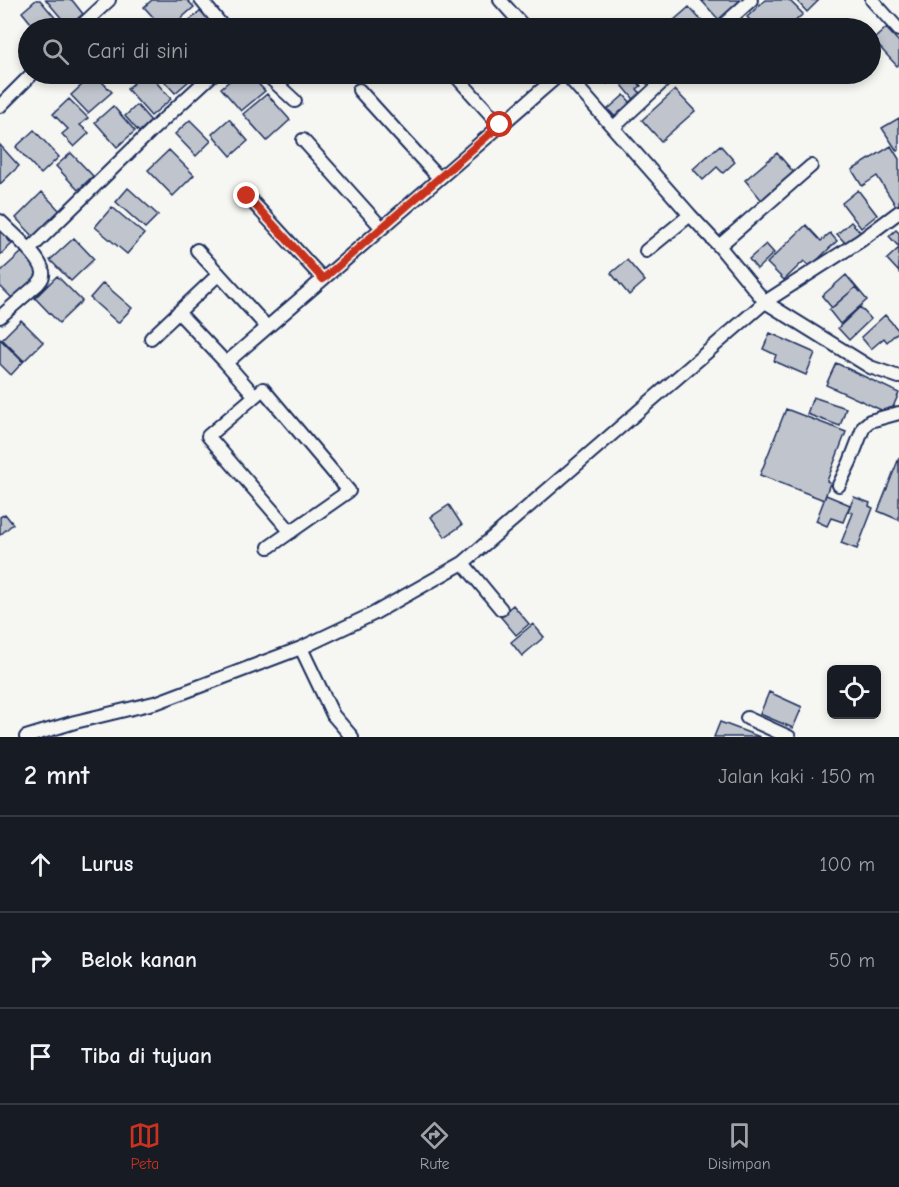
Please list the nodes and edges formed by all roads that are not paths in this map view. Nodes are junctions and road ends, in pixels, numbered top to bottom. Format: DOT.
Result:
graph roads {
  1 [pos="109,0"];
  2 [pos="201,0"];
  3 [pos="500,0"];
  4 [pos="751,0"];
  5 [pos="872,0"];
  6 [pos="90,18"];
  7 [pos="216,18"];
  8 [pos="516,18"];
  9 [pos="731,18"];
  10 [pos="899,30"];
  11 [pos="22,84"];
  12 [pos="202,84"];
  13 [pos="277,84"];
  14 [pos="463,84"];
  15 [pos="548,84"];
  16 [pos="575,84"];
  17 [pos="660,84"];
  18 [pos="359,90"];
  19 [pos="295,101"];
  20 [pos="0,106"];
  21 [pos="500,125"];
  22 [pos="614,127"];
  23 [pos="303,140"];
  24 [pos="811,166"];
  25 [pos="439,178"];
  26 [pos="247,196"];
  27 [pos="899,212"];
  28 [pos="690,215"];
  29 [pos="0,221"];
  30 [pos="382,228"];
  31 [pos="719,246"];
  32 [pos="29,249"];
  33 [pos="197,250"];
  34 [pos="646,251"];
  35 [pos="219,274"];
  36 [pos="323,279"];
  37 [pos="765,302"];
  38 [pos="178,312"];
  39 [pos="0,317"];
  40 [pos="267,327"];
  41 [pos="151,338"];
  42 [pos="226,363"];
  43 [pos="899,377"];
  44 [pos="255,396"];
  45 [pos="899,413"];
  46 [pos="839,485"];
  47 [pos="291,532"];
  48 [pos="269,546"];
  49 [pos="463,563"];
  50 [pos="501,609"];
  51 [pos="301,648"];
  52 [pos="747,718"];
  53 [pos="26,737"];
  54 [pos="352,737"];
  55 [pos="789,737"];
  1 -- 6 [label="street"];
  2 -- 7 [label="street"];
  3 -- 8 [label="street"];
  4 -- 9 [label="street"];
  5 -- 10 [label="street"];
  11 -- 20 [label="street"];
  12 -- 32 [label="street"];
  13 -- 19 [label="street"];
  14 -- 21 [label="street"];
  15 -- 21 [label="street"];
  16 -- 22 [label="street"];
  17 -- 22 [label="street"];
  18 -- 25 [label="street"];
  21 -- 25 [label="street"];
  22 -- 28 [label="street"];
  23 -- 30 [label="street"];
  24 -- 31 [label="street"];
  25 -- 30 [label="street"];
  26 -- 36 [label="street"];
  27 -- 37 [label="street"];
  28 -- 31 [label="street"];
  28 -- 34 [label="street"];
  29 -- 32 [label="street"];
  30 -- 36 [label="street"];
  31 -- 37 [label="street"];
  32 -- 39 [label="street"];
  33 -- 35 [label="street"];
  35 -- 38 [label="street"];
  35 -- 40 [label="street"];
  36 -- 40 [label="street"];
  37 -- 43 [label="street"];
  37 -- 49 [label="street"];
  38 -- 41 [label="street"];
  38 -- 42 [label="street"];
  40 -- 42 [label="street"];
  42 -- 44 [label="street"];
  44 -- 47 [label="street"];
  44 -- 47 [label="street"];
  45 -- 46 [label="street"];
  47 -- 48 [label="street"];
  49 -- 50 [label="street"];
  49 -- 51 [label="street"];
  51 -- 53 [label="street"];
  51 -- 54 [label="street"];
  52 -- 55 [label="street"];
}
